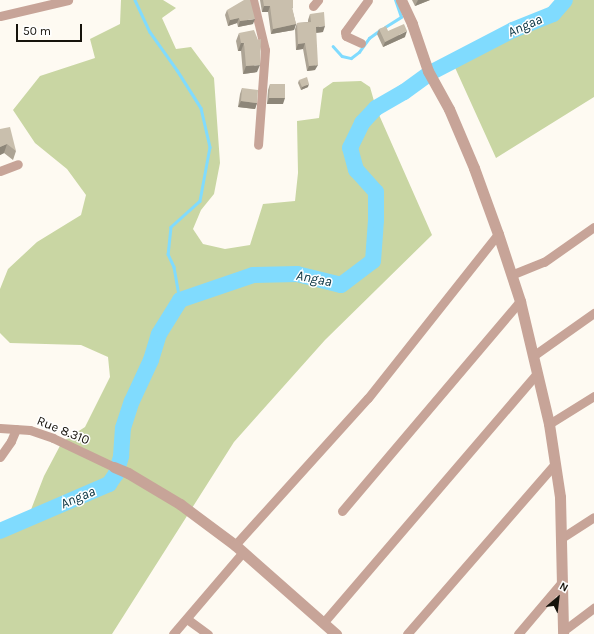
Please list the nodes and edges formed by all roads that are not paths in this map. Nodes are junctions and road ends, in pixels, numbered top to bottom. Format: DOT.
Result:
graph roads {
  1 [pos="68,0"];
  2 [pos="253,0"];
  3 [pos="368,0"];
  4 [pos="401,0"];
  5 [pos="0,16"];
  6 [pos="361,43"];
  7 [pos="258,145"];
  8 [pos="18,164"];
  9 [pos="0,170"];
  10 [pos="594,226"];
  11 [pos="498,234"];
  12 [pos="511,275"];
  13 [pos="520,301"];
  14 [pos="594,313"];
  15 [pos="533,356"];
  16 [pos="538,373"];
  17 [pos="594,396"];
  18 [pos="549,424"];
  19 [pos="0,428"];
  20 [pos="16,429"];
  21 [pos="0,458"];
  22 [pos="554,465"];
  23 [pos="114,467"];
  24 [pos="342,511"];
  25 [pos="594,517"];
  26 [pos="560,539"];
  27 [pos="239,549"];
  28 [pos="562,582"];
  29 [pos="594,608"];
  30 [pos="187,619"];
  31 [pos="330,630"];
  32 [pos="563,633"];
  33 [pos="173,634"];
  34 [pos="208,634"];
  35 [pos="407,634"];
  36 [pos="518,634"];
  1 -- 5 [label="street"];
  2 -- 7 [label="street"];
  3 -- 6 [label="street"];
  4 -- 11 [label="street"];
  8 -- 9 [label="street"];
  10 -- 12 [label="street"];
  11 -- 12 [label="street"];
  11 -- 27 [label="street"];
  12 -- 13 [label="street"];
  13 -- 15 [label="street"];
  13 -- 24 [label="street"];
  14 -- 15 [label="street"];
  15 -- 16 [label="street"];
  16 -- 18 [label="street"];
  16 -- 31 [label="street"];
  17 -- 18 [label="street"];
  18 -- 22 [label="street"];
  19 -- 20 [label="street, Rue 8.310"];
  20 -- 21 [label="street"];
  20 -- 23 [label="street, Rue 8.310"];
  22 -- 26 [label="street"];
  22 -- 35 [label="street"];
  23 -- 27 [label="street"];
  25 -- 26 [label="street"];
  26 -- 28 [label="street"];
  27 -- 30 [label="street"];
  27 -- 31 [label="street"];
  28 -- 32 [label="street"];
  28 -- 36 [label="street"];
  29 -- 32 [label="street"];
  30 -- 33 [label="street"];
  30 -- 34 [label="street"];
}
